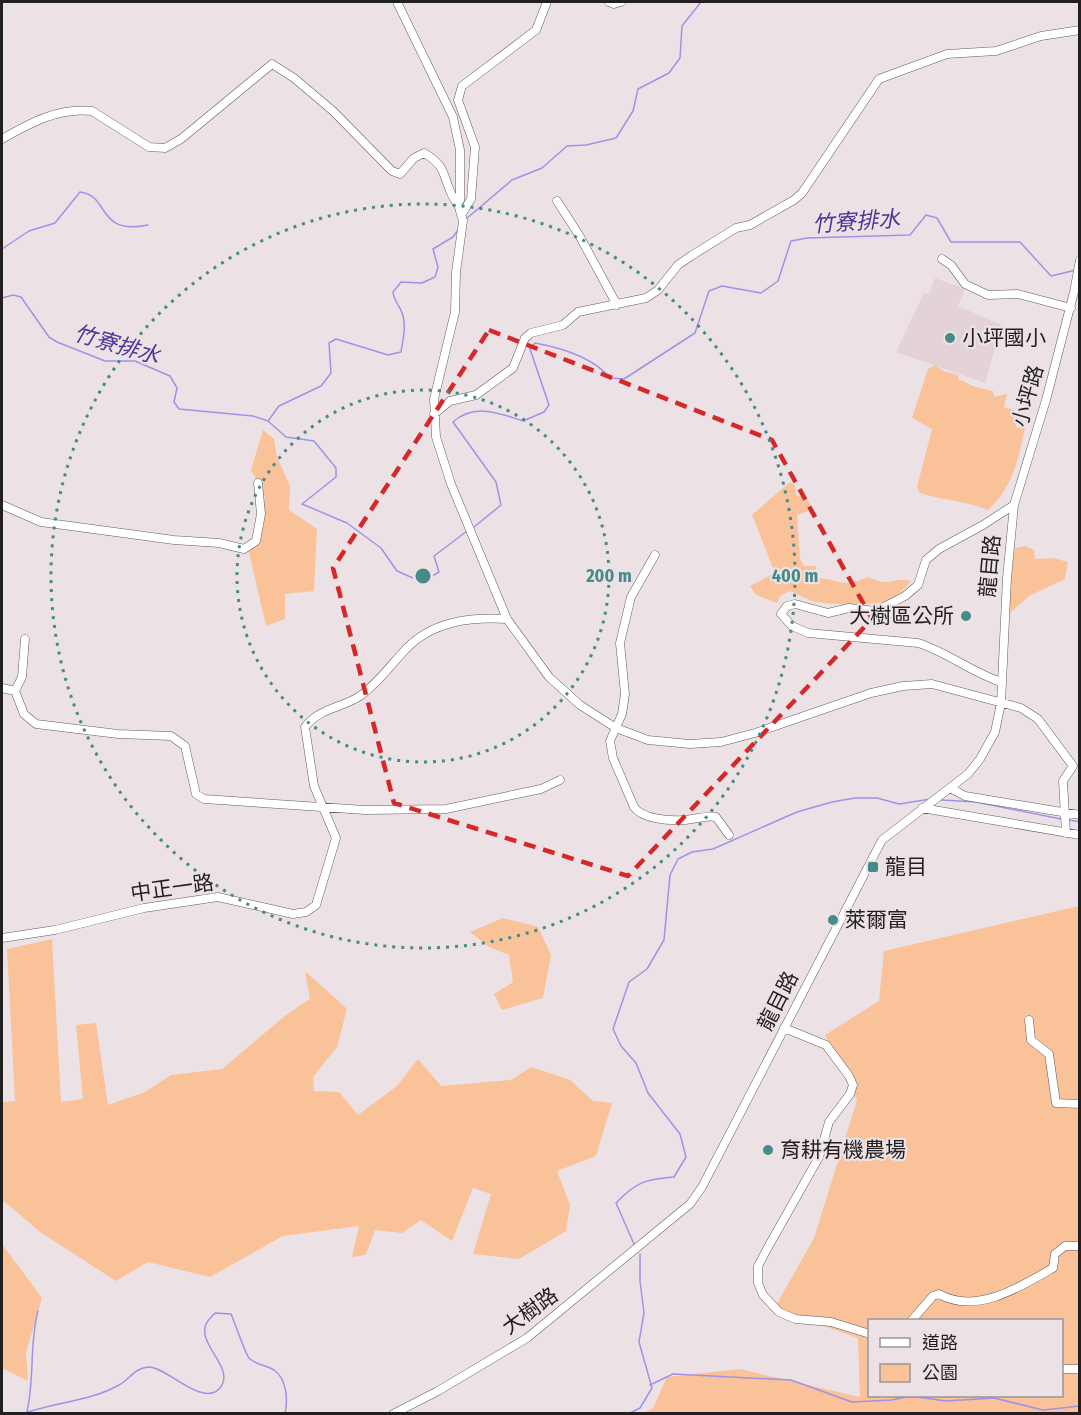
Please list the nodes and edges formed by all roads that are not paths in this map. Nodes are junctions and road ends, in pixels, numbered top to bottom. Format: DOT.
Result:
graph roads {
  1 [pos="397,2"];
  2 [pos="547,2"];
  3 [pos="609,2"];
  4 [pos="621,2"];
  5 [pos="1080,30"];
  6 [pos="2,139"];
  7 [pos="460,200"];
  8 [pos="557,201"];
  9 [pos="462,220"];
  10 [pos="942,259"];
  11 [pos="1078,266"];
  12 [pos="617,305"];
  13 [pos="1071,308"];
  14 [pos="434,414"];
  15 [pos="258,483"];
  16 [pos="2,505"];
  17 [pos="1014,505"];
  18 [pos="655,555"];
  19 [pos="507,619"];
  20 [pos="25,639"];
  21 [pos="1000,682"];
  22 [pos="2,688"];
  23 [pos="15,691"];
  24 [pos="1001,702"];
  25 [pos="616,728"];
  26 [pos="560,780"];
  27 [pos="948,790"];
  28 [pos="324,807"];
  29 [pos="922,808"];
  30 [pos="1066,815"];
  31 [pos="1080,815"];
  32 [pos="1067,831"];
  33 [pos="729,835"];
  34 [pos="1080,835"];
  35 [pos="2,938"];
  36 [pos="1029,1020"];
  37 [pos="784,1028"];
  38 [pos="1080,1104"];
  39 [pos="674,1218"];
  40 [pos="1080,1245"];
  41 [pos="913,1319"];
  42 [pos="868,1333"];
  43 [pos="1063,1369"];
  44 [pos="1080,1369"];
  45 [pos="393,1413"];
  1 -- 7 [label="street"];
  2 -- 9 [label="street"];
  3 -- 4 [label="street"];
  5 -- 12 [label="street"];
  6 -- 9 [label="street"];
  8 -- 12 [label="street"];
  9 -- 14 [label="street"];
  10 -- 13 [label="street"];
  11 -- 13 [label="street, 小坪路"];
  12 -- 14 [label="street"];
  13 -- 17 [label="street, 小坪路"];
  14 -- 19 [label="street"];
  15 -- 16 [label="street"];
  17 -- 21 [label="street, 龍目路"];
  17 -- 21 [label="street"];
  18 -- 25 [label="street"];
  19 -- 25 [label="street"];
  19 -- 28 [label="street, 中正一路"];
  20 -- 23 [label="street"];
  21 -- 24 [label="street, 龍目路"];
  22 -- 23 [label="street"];
  23 -- 28 [label="street"];
  24 -- 25 [label="street"];
  24 -- 27 [label="street, 龍目路"];
  24 -- 30 [label="street"];
  25 -- 33 [label="street"];
  26 -- 28 [label="street"];
  27 -- 29 [label="street, 龍目路"];
  27 -- 30 [label="street"];
  28 -- 35 [label="street, 中正一路"];
  29 -- 32 [label="street"];
  29 -- 37 [label="street, 龍目路"];
  30 -- 31 [label="street"];
  30 -- 32 [label="street"];
  32 -- 34 [label="street"];
  36 -- 38 [label="street"];
  37 -- 39 [label="street, 龍目路"];
  37 -- 42 [label="street"];
  39 -- 45 [label="street, 大樹路"];
  40 -- 41 [label="street"];
  43 -- 44 [label="street"];
}
